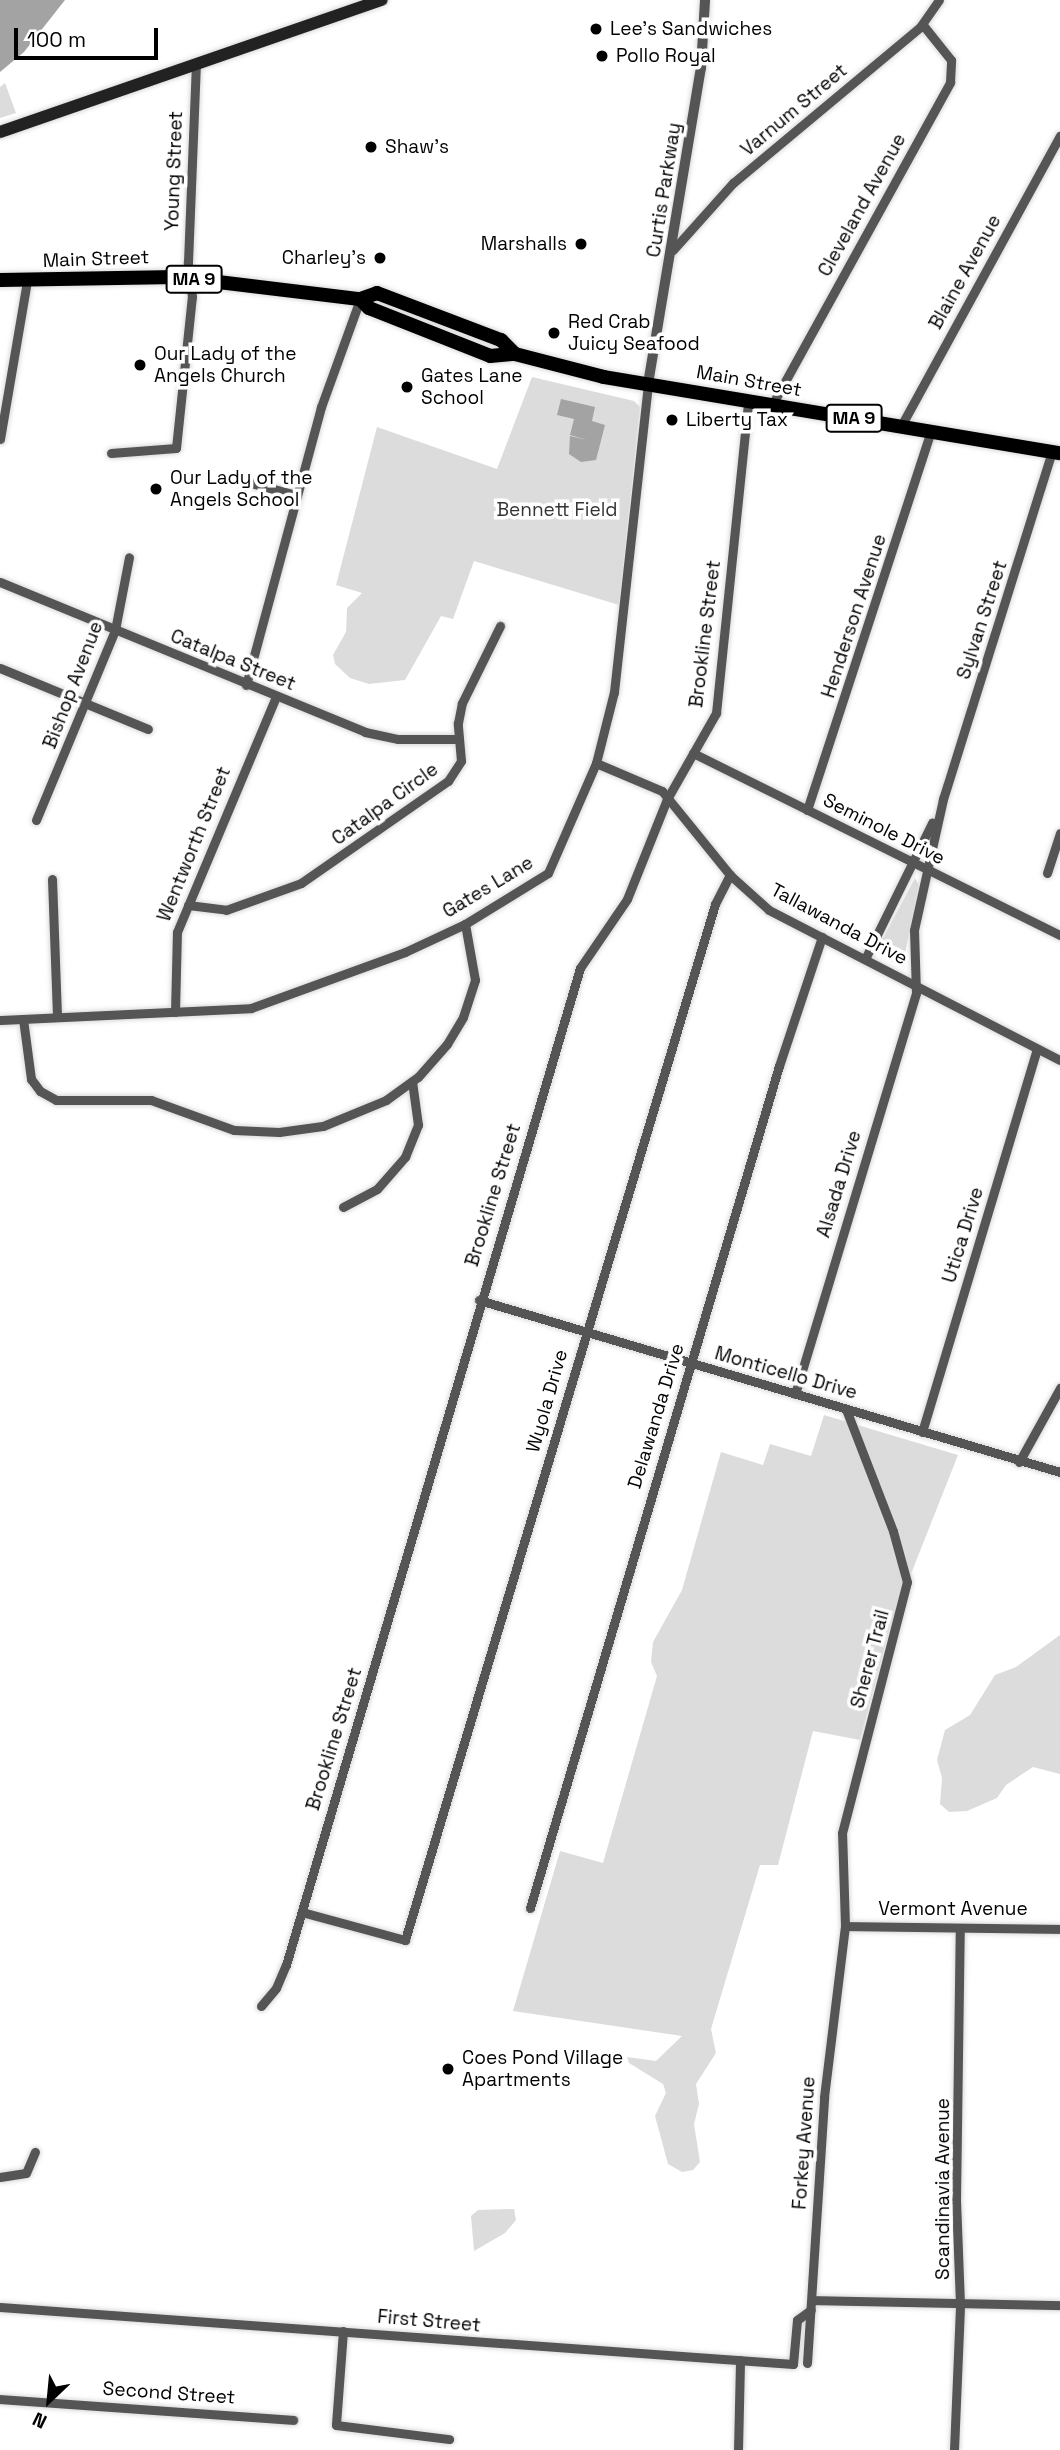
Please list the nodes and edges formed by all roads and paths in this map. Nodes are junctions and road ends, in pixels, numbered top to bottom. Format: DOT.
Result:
graph roads {
  1 [pos="382,0"];
  2 [pos="705,0"];
  3 [pos="939,0"];
  4 [pos="923,25"];
  5 [pos="196,65"];
  6 [pos="0,132"];
  7 [pos="1060,136"];
  8 [pos="673,250"];
  9 [pos="189,278"];
  10 [pos="0,280"];
  11 [pos="27,281"];
  12 [pos="360,299"];
  13 [pos="648,384"];
  14 [pos="748,401"];
  15 [pos="772,405"];
  16 [pos="901,426"];
  17 [pos="931,431"];
  18 [pos="0,439"];
  19 [pos="1056,452"];
  20 [pos="111,453"];
  21 [pos="236,479"];
  22 [pos="296,495"];
  23 [pos="129,557"];
  24 [pos="0,582"];
  25 [pos="500,626"];
  26 [pos="115,630"];
  27 [pos="0,668"];
  28 [pos="246,685"];
  29 [pos="276,697"];
  30 [pos="86,704"];
  31 [pos="148,729"];
  32 [pos="459,739"];
  33 [pos="693,753"];
  34 [pos="596,763"];
  35 [pos="667,799"];
  36 [pos="943,799"];
  37 [pos="807,810"];
  38 [pos="36,820"];
  39 [pos="1060,833"];
  40 [pos="914,863"];
  41 [pos="925,869"];
  42 [pos="1047,873"];
  43 [pos="730,875"];
  44 [pos="51,879"];
  45 [pos="188,905"];
  46 [pos="465,924"];
  47 [pos="1060,935"];
  48 [pos="822,937"];
  49 [pos="865,958"];
  50 [pos="915,984"];
  51 [pos="176,1012"];
  52 [pos="57,1017"];
  53 [pos="23,1018"];
  54 [pos="0,1020"];
  55 [pos="1038,1049"];
  56 [pos="1060,1060"];
  57 [pos="412,1081"];
  58 [pos="344,1207"];
  59 [pos="479,1300"];
  60 [pos="585,1331"];
  61 [pos="690,1363"];
  62 [pos="1060,1388"];
  63 [pos="795,1394"];
  64 [pos="846,1409"];
  65 [pos="922,1432"];
  66 [pos="1019,1462"];
  67 [pos="1060,1472"];
  68 [pos="530,1908"];
  69 [pos="302,1912"];
  70 [pos="845,1926"];
  71 [pos="960,1928"];
  72 [pos="1060,1929"];
  73 [pos="261,2006"];
  74 [pos="35,2152"];
  75 [pos="0,2177"];
  76 [pos="812,2300"];
  77 [pos="960,2304"];
  78 [pos="1060,2305"];
  79 [pos="0,2307"];
  80 [pos="811,2311"];
  81 [pos="343,2331"];
  82 [pos="740,2360"];
  83 [pos="807,2363"];
  84 [pos="0,2399"];
  85 [pos="293,2420"];
  86 [pos="449,2439"];
  87 [pos="738,2450"];
  88 [pos="954,2450"];
  1 -- 5 [label="main road"];
  2 -- 8 [label="street, Curtis Parkway"];
  3 -- 4 [label="street, Varnum Street"];
  4 -- 8 [label="street, Varnum Street"];
  4 -- 15 [label="street, Cleveland Avenue"];
  5 -- 6 [label="main road"];
  5 -- 9 [label="street, Young Street"];
  7 -- 16 [label="street, Blaine Avenue"];
  8 -- 13 [label="street, Curtis Parkway"];
  9 -- 11 [label="highway, Main Street / MA 9"];
  9 -- 12 [label="highway, Main Street / MA 9"];
  9 -- 20 [label="street, Young Street"];
  10 -- 11 [label="highway, Main Street / MA 9"];
  11 -- 18 [label="street"];
  12 -- 13 [label="highway, Main Street / MA 9"];
  12 -- 22 [label="street"];
  13 -- 14 [label="highway, Main Street / MA 9"];
  13 -- 34 [label="street, Gates Lane"];
  14 -- 15 [label="highway, Main Street / MA 9"];
  14 -- 33 [label="street, Brookline Street"];
  15 -- 16 [label="highway, Main Street / MA 9"];
  16 -- 17 [label="highway, Main Street / MA 9"];
  17 -- 19 [label="highway, Main Street / MA 9"];
  17 -- 37 [label="street, Henderson Avenue"];
  19 -- 36 [label="street, Sylvan Street"];
  21 -- 22 [label="street"];
  22 -- 28 [label="street"];
  23 -- 26 [label="street, Bishop Avenue"];
  24 -- 26 [label="street, Catalpa Street"];
  25 -- 32 [label="street, Catalpa Circle"];
  26 -- 28 [label="street, Catalpa Street"];
  26 -- 30 [label="street, Bishop Avenue"];
  27 -- 30 [label="street"];
  28 -- 29 [label="street, Catalpa Street"];
  29 -- 32 [label="street, Catalpa Street"];
  29 -- 45 [label="street, Wentworth Street"];
  30 -- 31 [label="street"];
  30 -- 38 [label="street, Bishop Avenue"];
  32 -- 45 [label="street, Catalpa Circle"];
  33 -- 35 [label="street, Brookline Street"];
  33 -- 37 [label="street, Seminole Drive"];
  34 -- 35 [label="street, Tallawanda Drive"];
  34 -- 46 [label="street, Gates Lane"];
  35 -- 43 [label="street, Tallawanda Drive"];
  35 -- 59 [label="street, Brookline Street"];
  36 -- 40 [label="street, Sylvan Street"];
  36 -- 41 [label="street, Sylvan Street"];
  37 -- 40 [label="street, Seminole Drive"];
  39 -- 42 [label="street"];
  40 -- 41 [label="street, Seminole Drive"];
  40 -- 49 [label="street, Sylvan Street"];
  41 -- 47 [label="street, Seminole Drive"];
  41 -- 50 [label="street, Sylvan Street"];
  43 -- 48 [label="street, Tallawanda Drive"];
  43 -- 60 [label="street, Wyola Drive"];
  44 -- 52 [label="street"];
  45 -- 51 [label="street, Wentworth Street"];
  46 -- 51 [label="street, Gates Lane"];
  46 -- 57 [label="street"];
  48 -- 49 [label="street, Tallawanda Drive"];
  48 -- 61 [label="street, Delawanda Drive"];
  49 -- 50 [label="street, Tallawanda Drive"];
  50 -- 55 [label="street, Tallawanda Drive"];
  50 -- 63 [label="street, Alsada Drive"];
  51 -- 52 [label="street, Gates Lane"];
  52 -- 53 [label="street, Gates Lane"];
  53 -- 54 [label="street, Gates Lane"];
  53 -- 57 [label="street"];
  55 -- 56 [label="street, Tallawanda Drive"];
  55 -- 65 [label="street, Utica Drive"];
  57 -- 58 [label="street"];
  59 -- 60 [label="street, Monticello Drive"];
  59 -- 69 [label="street, Brookline Street"];
  60 -- 61 [label="street, Monticello Drive"];
  60 -- 69 [label="street, Wyola Drive"];
  61 -- 63 [label="street, Monticello Drive"];
  61 -- 68 [label="street, Delawanda Drive"];
  62 -- 66 [label="street"];
  63 -- 64 [label="street, Monticello Drive"];
  64 -- 65 [label="street, Monticello Drive"];
  64 -- 70 [label="street, Sherer Trail"];
  65 -- 66 [label="street, Monticello Drive"];
  66 -- 67 [label="street, Monticello Drive"];
  69 -- 73 [label="street, Brookline Street"];
  70 -- 71 [label="street, Vermont Avenue"];
  70 -- 76 [label="street, Forkey Avenue"];
  71 -- 72 [label="street, Vermont Avenue"];
  71 -- 77 [label="street, Scandinavia Avenue"];
  74 -- 75 [label="street"];
  76 -- 77 [label="street"];
  76 -- 80 [label="street, Forkey Avenue"];
  77 -- 78 [label="street"];
  77 -- 88 [label="street, Scandinavia Avenue"];
  79 -- 81 [label="street, First Street"];
  80 -- 82 [label="street, First Street"];
  80 -- 83 [label="street, Forkey Avenue"];
  81 -- 82 [label="street, First Street"];
  81 -- 86 [label="street"];
  82 -- 87 [label="street"];
  84 -- 85 [label="street, Second Street"];
}
